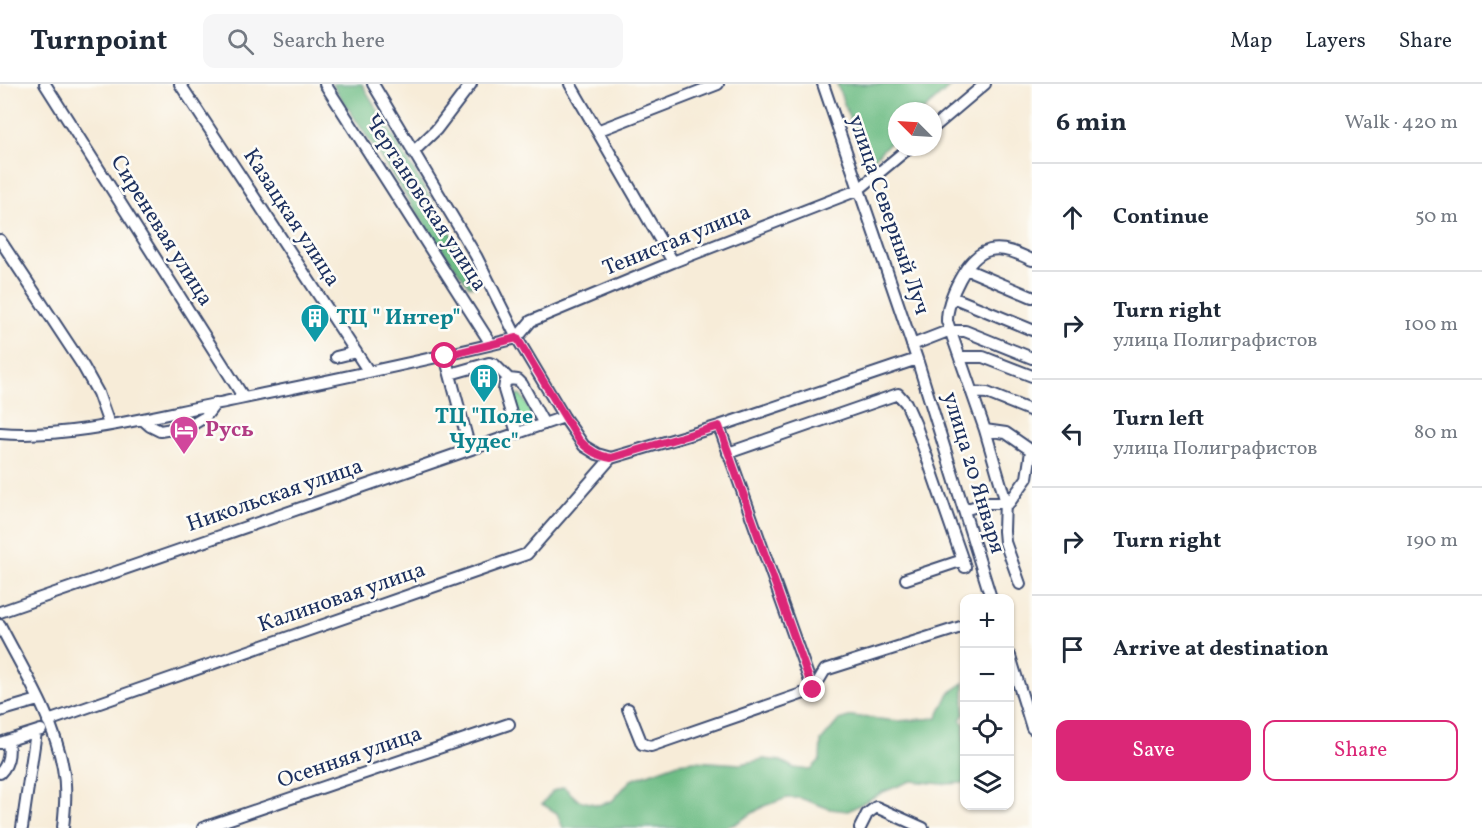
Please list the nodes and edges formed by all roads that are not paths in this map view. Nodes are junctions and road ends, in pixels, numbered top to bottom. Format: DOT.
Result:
graph roads {
  1 [pos="45,84"];
  2 [pos="180,84"];
  3 [pos="325,84"];
  4 [pos="374,84"];
  5 [pos="471,84"];
  6 [pos="570,84"];
  7 [pos="718,84"];
  8 [pos="823,84"];
  9 [pos="985,84"];
  10 [pos="942,120"];
  11 [pos="597,131"];
  12 [pos="413,152"];
  13 [pos="899,156"];
  14 [pos="858,190"];
  15 [pos="0,240"];
  16 [pos="1032,260"];
  17 [pos="673,262"];
  18 [pos="966,269"];
  19 [pos="952,297"];
  20 [pos="1032,297"];
  21 [pos="1032,330"];
  22 [pos="951,331"];
  23 [pos="517,338"];
  24 [pos="491,344"];
  25 [pos="912,345"];
  26 [pos="356,352"];
  27 [pos="445,356"];
  28 [pos="336,357"];
  29 [pos="960,357"];
  30 [pos="1032,358"];
  31 [pos="917,359"];
  32 [pos="369,372"];
  33 [pos="450,374"];
  34 [pos="1032,376"];
  35 [pos="509,379"];
  36 [pos="972,392"];
  37 [pos="244,398"];
  38 [pos="216,404"];
  39 [pos="1032,411"];
  40 [pos="564,417"];
  41 [pos="142,419"];
  42 [pos="109,424"];
  43 [pos="544,424"];
  44 [pos="719,426"];
  45 [pos="986,430"];
  46 [pos="0,433"];
  47 [pos="517,433"];
  48 [pos="470,449"];
  49 [pos="1032,451"];
  50 [pos="728,453"];
  51 [pos="611,458"];
  52 [pos="1005,504"];
  53 [pos="964,510"];
  54 [pos="906,579"];
  55 [pos="1020,584"];
  56 [pos="991,594"];
  57 [pos="0,612"];
  58 [pos="0,627"];
  59 [pos="960,627"];
  60 [pos="6,648"];
  61 [pos="1014,669"];
  62 [pos="813,690"];
  63 [pos="38,700"];
  64 [pos="628,709"];
  65 [pos="0,711"];
  66 [pos="49,724"];
  67 [pos="509,724"];
  68 [pos="1032,729"];
  69 [pos="36,732"];
  70 [pos="4,742"];
  71 [pos="0,773"];
  72 [pos="22,828"];
  73 [pos="63,828"];
  74 [pos="203,828"];
  75 [pos="860,828"];
  76 [pos="923,828"];
  1 -- 37 [label="street, Сиреневая улица"];
  2 -- 26 [label="street, Казацкая улица"];
  3 -- 24 [label="street, Чертановская улица"];
  4 -- 12 [label="street"];
  5 -- 12 [label="street"];
  6 -- 11 [label="street"];
  7 -- 11 [label="street"];
  8 -- 14 [label="street, улица Северный Луч"];
  9 -- 10 [label="street"];
  11 -- 17 [label="street"];
  12 -- 23 [label="street"];
  13 -- 14 [label="street, Тенистая улица"];
  14 -- 17 [label="street, Тенистая улица"];
  14 -- 25 [label="street, улица Северный Луч"];
  15 -- 42 [label="street"];
  16 -- 18 [label="street"];
  17 -- 23 [label="street, Тенистая улица"];
  18 -- 19 [label="street"];
  18 -- 20 [label="street"];
  19 -- 21 [label="street"];
  19 -- 22 [label="street"];
  22 -- 25 [label="street"];
  22 -- 29 [label="street"];
  22 -- 30 [label="street"];
  23 -- 24 [label="street"];
  23 -- 40 [label="street"];
  24 -- 27 [label="street"];
  25 -- 31 [label="street, улица Северный Луч"];
  26 -- 28 [label="street"];
  26 -- 32 [label="street, Казацкая улица"];
  27 -- 32 [label="street"];
  27 -- 33 [label="street"];
  29 -- 34 [label="street"];
  29 -- 36 [label="street"];
  31 -- 44 [label="street"];
  31 -- 53 [label="street, улица 20 Января"];
  32 -- 37 [label="street"];
  33 -- 35 [label="street"];
  33 -- 48 [label="street"];
  35 -- 43 [label="street"];
  35 -- 47 [label="street"];
  36 -- 39 [label="street"];
  36 -- 45 [label="street"];
  37 -- 38 [label="street"];
  38 -- 41 [label="street"];
  38 -- 41 [label="street"];
  40 -- 43 [label="street, Никольская улица"];
  40 -- 51 [label="street"];
  41 -- 42 [label="street"];
  42 -- 46 [label="street"];
  43 -- 47 [label="street, Никольская улица"];
  44 -- 50 [label="street"];
  44 -- 51 [label="street"];
  45 -- 49 [label="street"];
  45 -- 52 [label="street"];
  47 -- 48 [label="street, Никольская улица"];
  48 -- 57 [label="street, Никольская улица"];
  49 -- 52 [label="street"];
  50 -- 54 [label="street"];
  50 -- 62 [label="street"];
  51 -- 66 [label="street, Калиновая улица"];
  52 -- 53 [label="street"];
  52 -- 55 [label="street"];
  53 -- 56 [label="street, улица 20 Января"];
  58 -- 60 [label="street"];
  59 -- 62 [label="street"];
  60 -- 63 [label="street"];
  61 -- 68 [label="street"];
  62 -- 64 [label="street"];
  63 -- 65 [label="street"];
  63 -- 66 [label="street"];
  66 -- 69 [label="street, Калиновая улица"];
  66 -- 73 [label="street"];
  67 -- 74 [label="street, Осенняя улица"];
  69 -- 70 [label="street, Калиновая улица"];
  69 -- 72 [label="street"];
  70 -- 71 [label="street"];
  75 -- 76 [label="street"];
}
